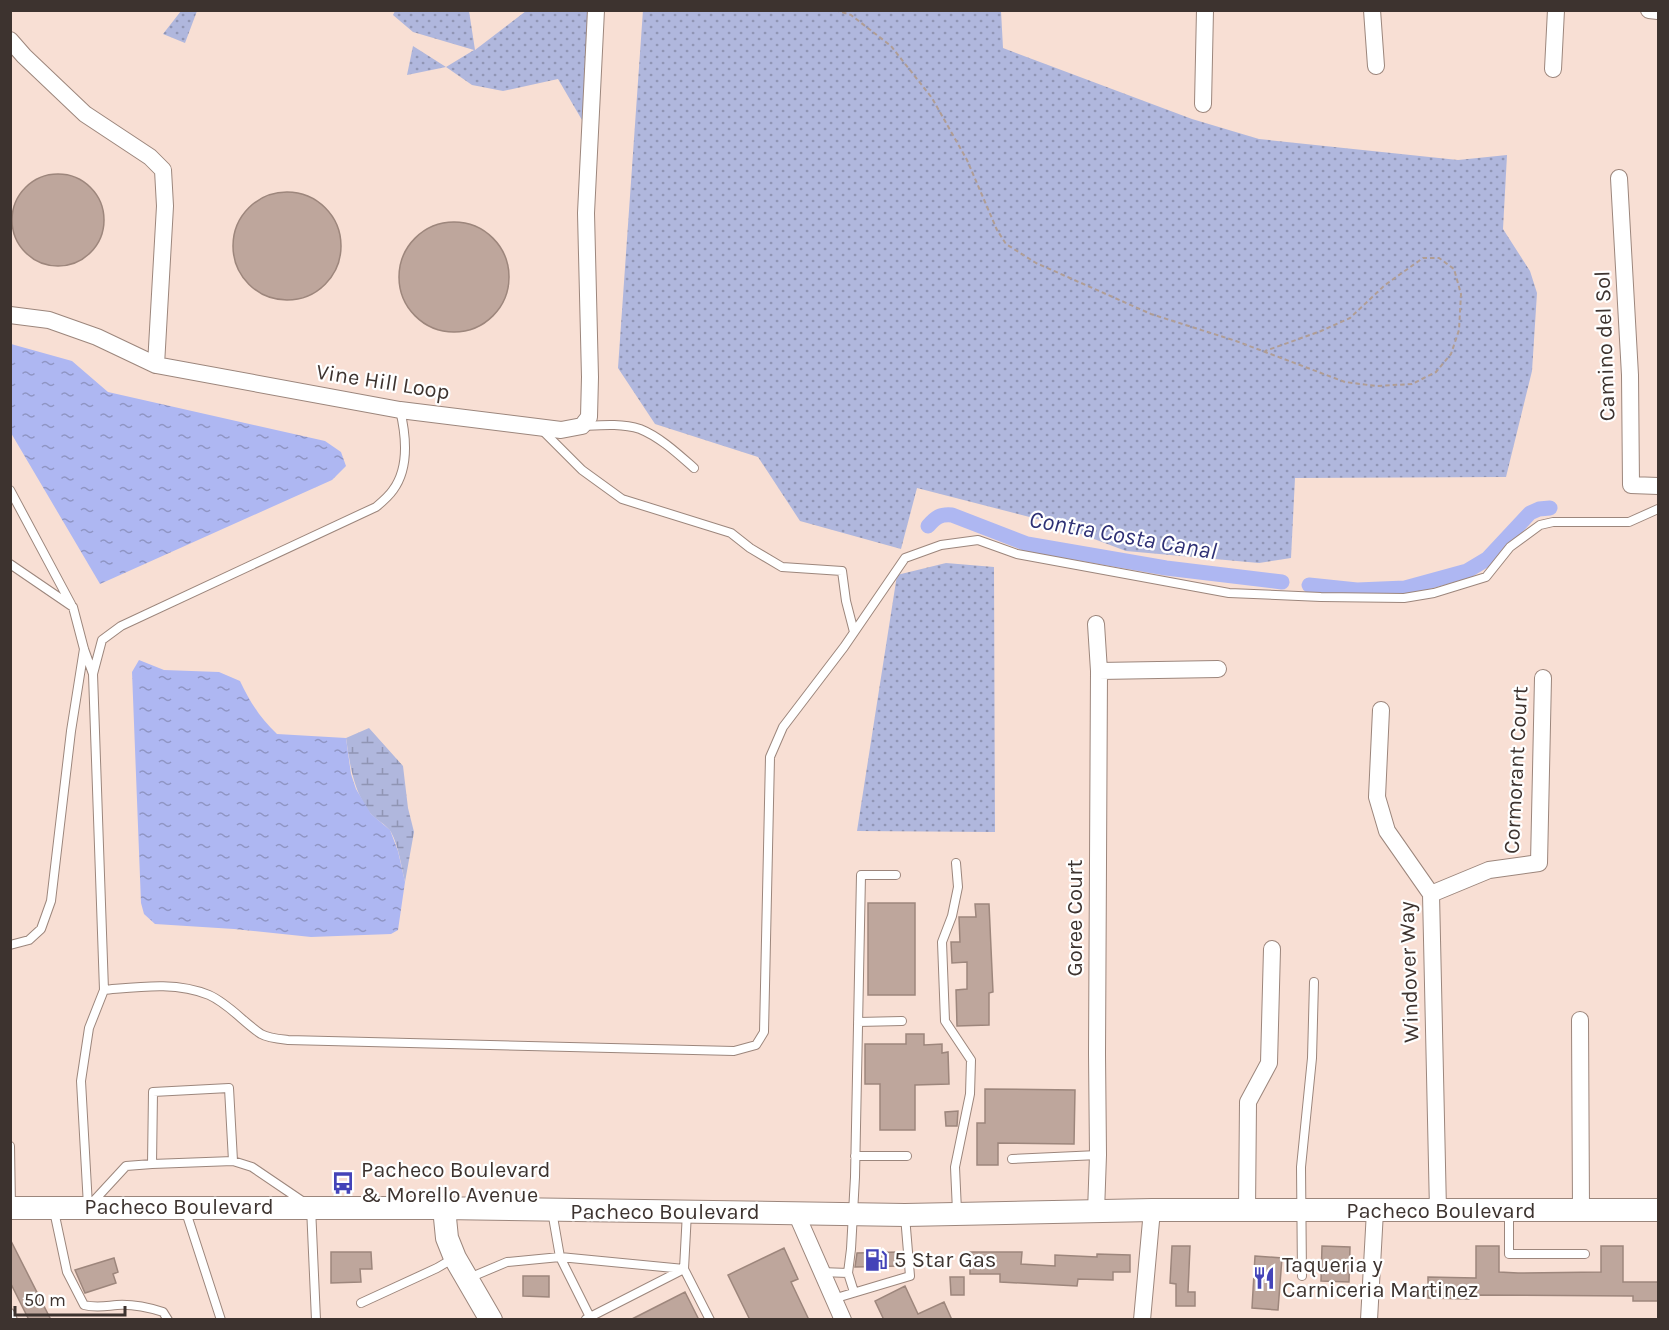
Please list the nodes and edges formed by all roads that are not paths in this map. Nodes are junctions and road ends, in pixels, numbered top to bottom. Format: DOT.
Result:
graph roads {
  1 [pos="596,10"];
  2 [pos="1205,10"];
  3 [pos="1372,10"];
  4 [pos="1556,10"];
  5 [pos="1649,10"];
  6 [pos="1659,11"];
  7 [pos="10,40"];
  8 [pos="1376,66"];
  9 [pos="1553,69"];
  10 [pos="1203,104"];
  11 [pos="1619,178"];
  12 [pos="10,315"];
  13 [pos="156,365"];
  14 [pos="400,410"];
  15 [pos="582,426"];
  16 [pos="539,428"];
  17 [pos="694,468"];
  18 [pos="1659,486"];
  19 [pos="10,490"];
  20 [pos="1659,508"];
  21 [pos="10,564"];
  22 [pos="73,607"];
  23 [pos="1096,624"];
  24 [pos="854,632"];
  25 [pos="84,650"];
  26 [pos="1218,669"];
  27 [pos="1099,671"];
  28 [pos="93,674"];
  29 [pos="1543,678"];
  30 [pos="1381,710"];
  31 [pos="956,863"];
  32 [pos="896,875"];
  33 [pos="1431,894"];
  34 [pos="10,945"];
  35 [pos="1272,949"];
  36 [pos="1314,982"];
  37 [pos="104,990"];
  38 [pos="1580,1020"];
  39 [pos="902,1021"];
  40 [pos="858,1022"];
  41 [pos="10,1146"];
  42 [pos="1098,1155"];
  43 [pos="855,1156"];
  44 [pos="907,1156"];
  45 [pos="1012,1159"];
  46 [pos="233,1161"];
  47 [pos="152,1164"];
  48 [pos="53,1207"];
  49 [pos="88,1207"];
  50 [pos="311,1207"];
  51 [pos="11,1208"];
  52 [pos="185,1208"];
  53 [pos="444,1208"];
  54 [pos="1152,1210"];
  55 [pos="1246,1210"];
  56 [pos="1301,1210"];
  57 [pos="1438,1210"];
  58 [pos="1581,1210"];
  59 [pos="1659,1210"];
  60 [pos="552,1211"];
  61 [pos="687,1211"];
  62 [pos="1375,1211"];
  63 [pos="1509,1211"];
  64 [pos="1096,1212"];
  65 [pos="796,1213"];
  66 [pos="852,1215"];
  67 [pos="905,1215"];
  68 [pos="957,1215"];
  69 [pos="1585,1254"];
  70 [pos="560,1257"];
  71 [pos="455,1258"];
  72 [pos="684,1269"];
  73 [pos="821,1272"];
  74 [pos="848,1273"];
  75 [pos="1302,1276"];
  76 [pos="467,1280"];
  77 [pos="854,1292"];
  78 [pos="832,1299"];
  79 [pos="361,1303"];
  80 [pos="10,1313"];
  81 [pos="588,1318"];
  82 [pos="13,1320"];
  83 [pos="168,1320"];
  84 [pos="221,1320"];
  85 [pos="316,1320"];
  86 [pos="490,1320"];
  87 [pos="710,1320"];
  88 [pos="843,1320"];
  89 [pos="1142,1320"];
  90 [pos="1369,1320"];
  1 -- 15 [label="street"];
  2 -- 10 [label="street"];
  3 -- 8 [label="street"];
  4 -- 9 [label="street"];
  5 -- 6 [label="street"];
  7 -- 13 [label="street"];
  11 -- 18 [label="street, Camino del Sol"];
  12 -- 13 [label="street, Vine Hill Loop"];
  13 -- 14 [label="street, Vine Hill Loop"];
  14 -- 16 [label="street, Vine Hill Loop"];
  14 -- 28 [label="lane"];
  15 -- 16 [label="street, Vine Hill Loop"];
  15 -- 17 [label="lane"];
  16 -- 24 [label="lane"];
  19 -- 22 [label="lane"];
  20 -- 24 [label="lane"];
  21 -- 22 [label="lane"];
  22 -- 25 [label="lane"];
  23 -- 27 [label="street, Goree Court"];
  24 -- 37 [label="lane"];
  25 -- 28 [label="lane"];
  25 -- 34 [label="lane"];
  26 -- 27 [label="street"];
  27 -- 42 [label="street, Goree Court"];
  28 -- 37 [label="lane"];
  29 -- 33 [label="street, Cormorant Court"];
  30 -- 33 [label="street, Windover Way"];
  31 -- 68 [label="lane"];
  32 -- 40 [label="lane"];
  33 -- 57 [label="street, Windover Way"];
  35 -- 55 [label="street"];
  36 -- 56 [label="lane"];
  37 -- 49 [label="lane"];
  38 -- 58 [label="street"];
  39 -- 40 [label="lane"];
  40 -- 43 [label="lane"];
  41 -- 51 [label="lane"];
  42 -- 45 [label="lane"];
  42 -- 64 [label="street, Goree Court"];
  43 -- 44 [label="lane"];
  43 -- 66 [label="lane"];
  46 -- 47 [label="lane"];
  46 -- 47 [label="lane"];
  46 -- 50 [label="lane"];
  47 -- 49 [label="lane"];
  48 -- 49 [label="main road, Pacheco Boulevard"];
  48 -- 51 [label="main road, Pacheco Boulevard"];
  48 -- 83 [label="lane"];
  49 -- 52 [label="main road, Pacheco Boulevard"];
  50 -- 52 [label="main road, Pacheco Boulevard"];
  50 -- 53 [label="main road, Pacheco Boulevard"];
  50 -- 85 [label="lane"];
  52 -- 84 [label="lane"];
  53 -- 60 [label="main road, Pacheco Boulevard"];
  53 -- 71 [label="main road"];
  54 -- 55 [label="main road, Pacheco Boulevard"];
  54 -- 64 [label="main road, Pacheco Boulevard"];
  54 -- 89 [label="street"];
  55 -- 56 [label="main road, Pacheco Boulevard"];
  56 -- 62 [label="main road, Pacheco Boulevard"];
  56 -- 75 [label="lane"];
  57 -- 62 [label="main road, Pacheco Boulevard"];
  57 -- 63 [label="main road, Pacheco Boulevard"];
  58 -- 59 [label="main road, Pacheco Boulevard"];
  58 -- 63 [label="main road, Pacheco Boulevard"];
  60 -- 61 [label="main road, Pacheco Boulevard"];
  60 -- 70 [label="lane"];
  61 -- 65 [label="main road, Pacheco Boulevard"];
  61 -- 72 [label="lane"];
  62 -- 90 [label="street"];
  63 -- 69 [label="lane"];
  64 -- 68 [label="main road, Pacheco Boulevard"];
  65 -- 66 [label="main road, Pacheco Boulevard"];
  65 -- 73 [label="street"];
  66 -- 67 [label="main road, Pacheco Boulevard"];
  66 -- 74 [label="lane"];
  67 -- 68 [label="main road, Pacheco Boulevard"];
  67 -- 77 [label="lane"];
  70 -- 72 [label="lane"];
  70 -- 76 [label="lane"];
  70 -- 81 [label="lane"];
  71 -- 76 [label="main road"];
  71 -- 79 [label="lane"];
  72 -- 81 [label="lane"];
  72 -- 87 [label="lane"];
  73 -- 74 [label="lane"];
  73 -- 78 [label="street"];
  74 -- 77 [label="lane"];
  76 -- 86 [label="main road"];
  77 -- 78 [label="lane"];
  78 -- 88 [label="street"];
  80 -- 82 [label="lane"];
}
